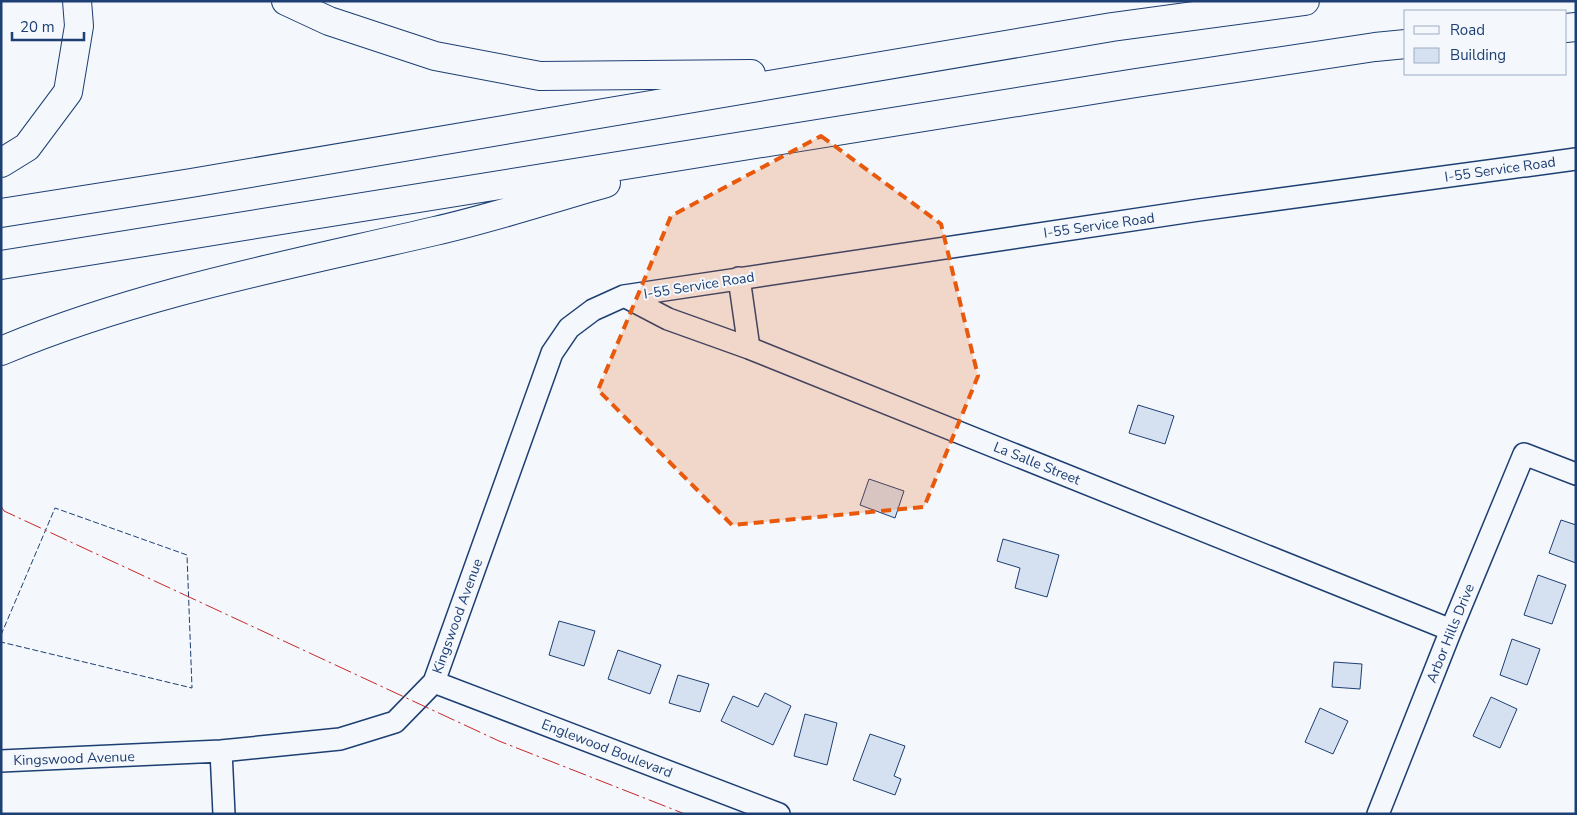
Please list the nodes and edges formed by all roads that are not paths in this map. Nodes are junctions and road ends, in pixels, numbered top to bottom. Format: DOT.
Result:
graph roads {
  1 [pos="77,1"];
  2 [pos="286,1"];
  3 [pos="1305,1"];
  4 [pos="1404,44"];
  5 [pos="833,74"];
  6 [pos="730,148"];
  7 [pos="1576,158"];
  8 [pos="1,163"];
  9 [pos="1,213"];
  10 [pos="1,265"];
  11 [pos="738,278"];
  12 [pos="624,296"];
  13 [pos="749,348"];
  14 [pos="1,351"];
  15 [pos="1576,474"];
  16 [pos="1450,630"];
  17 [pos="434,682"];
  18 [pos="222,752"];
  19 [pos="1,761"];
  20 [pos="224,814"];
  21 [pos="779,814"];
  22 [pos="1378,814"];
  1 -- 8 [label="highway"];
  2 -- 5 [label="highway"];
  3 -- 5 [label="highway"];
  4 -- 6 [label="highway"];
  5 -- 9 [label="highway"];
  6 -- 10 [label="highway"];
  6 -- 14 [label="highway"];
  7 -- 11 [label="street, I-55 Service Road"];
  11 -- 12 [label="street, I-55 Service Road"];
  11 -- 13 [label="street"];
  12 -- 13 [label="street, La Salle Street"];
  12 -- 17 [label="street, Kingswood Avenue"];
  13 -- 16 [label="street, La Salle Street"];
  15 -- 16 [label="street, Arbor Hills Drive"];
  16 -- 22 [label="street, Arbor Hills Drive"];
  17 -- 18 [label="street, Kingswood Avenue"];
  17 -- 21 [label="street, Englewood Boulevard"];
  18 -- 19 [label="street, Kingswood Avenue"];
  18 -- 20 [label="street"];
}
